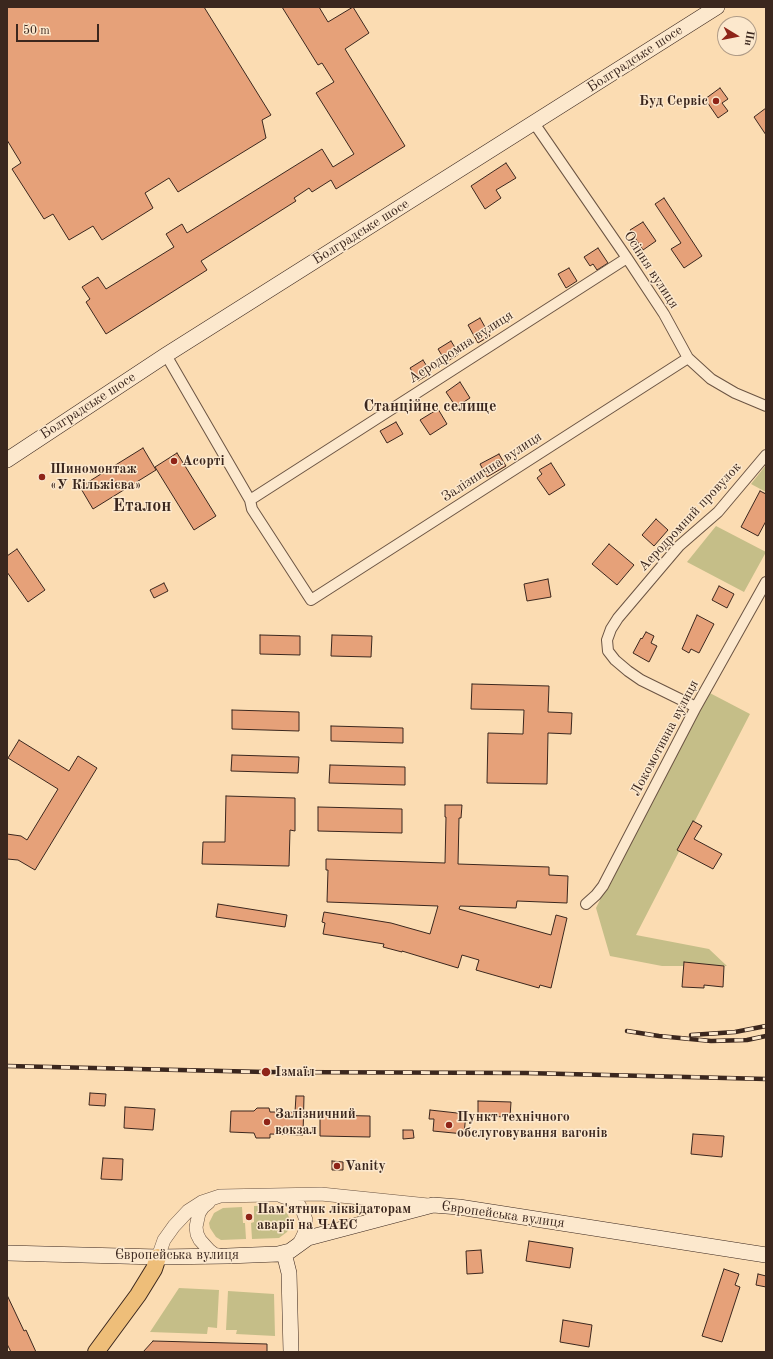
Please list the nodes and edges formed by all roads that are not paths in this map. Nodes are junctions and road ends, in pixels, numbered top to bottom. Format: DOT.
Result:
graph roads {
  1 [pos="717,7"];
  2 [pos="534,123"];
  3 [pos="627,258"];
  4 [pos="166,355"];
  5 [pos="688,358"];
  6 [pos="766,406"];
  7 [pos="766,455"];
  8 [pos="7,460"];
  9 [pos="250,500"];
  10 [pos="766,582"];
  11 [pos="696,707"];
  12 [pos="586,904"];
  13 [pos="277,1195"];
  14 [pos="214,1199"];
  15 [pos="369,1199"];
  16 [pos="433,1205"];
  17 [pos="372,1221"];
  18 [pos="299,1244"];
  19 [pos="7,1253"];
  20 [pos="284,1253"];
  21 [pos="766,1255"];
  22 [pos="228,1256"];
  23 [pos="158,1257"];
  24 [pos="96,1352"];
  25 [pos="291,1352"];
  1 -- 2 [label="main road, Болградське шосе"];
  2 -- 3 [label="street, Осіння вулиця"];
  2 -- 4 [label="main road, Болградське шосе"];
  3 -- 5 [label="street, Осіння вулиця"];
  3 -- 9 [label="street, Аеродромна вулиця"];
  4 -- 8 [label="main road, Болградське шосе"];
  4 -- 9 [label="street"];
  5 -- 6 [label="street, Осіння вулиця"];
  5 -- 9 [label="street, Залізнична вулиця"];
  7 -- 11 [label="street, Аеродромний провулок"];
  10 -- 11 [label="street, Локомотивна вулиця"];
  11 -- 12 [label="street, Локомотивна вулиця"];
  13 -- 14 [label="street"];
  13 -- 15 [label="street"];
  13 -- 18 [label="street"];
  14 -- 22 [label="street"];
  14 -- 23 [label="street"];
  15 -- 16 [label="street"];
  15 -- 17 [label="street"];
  16 -- 17 [label="main road, Європейська вулиця"];
  16 -- 21 [label="main road, Європейська вулиця"];
  17 -- 18 [label="main road, Європейська вулиця"];
  18 -- 20 [label="main road, Європейська вулиця"];
  19 -- 23 [label="main road, Європейська вулиця"];
  20 -- 22 [label="main road, Європейська вулиця"];
  20 -- 25 [label="main road"];
  22 -- 23 [label="main road, Європейська вулиця"];
  23 -- 24 [label="main road"];
}
